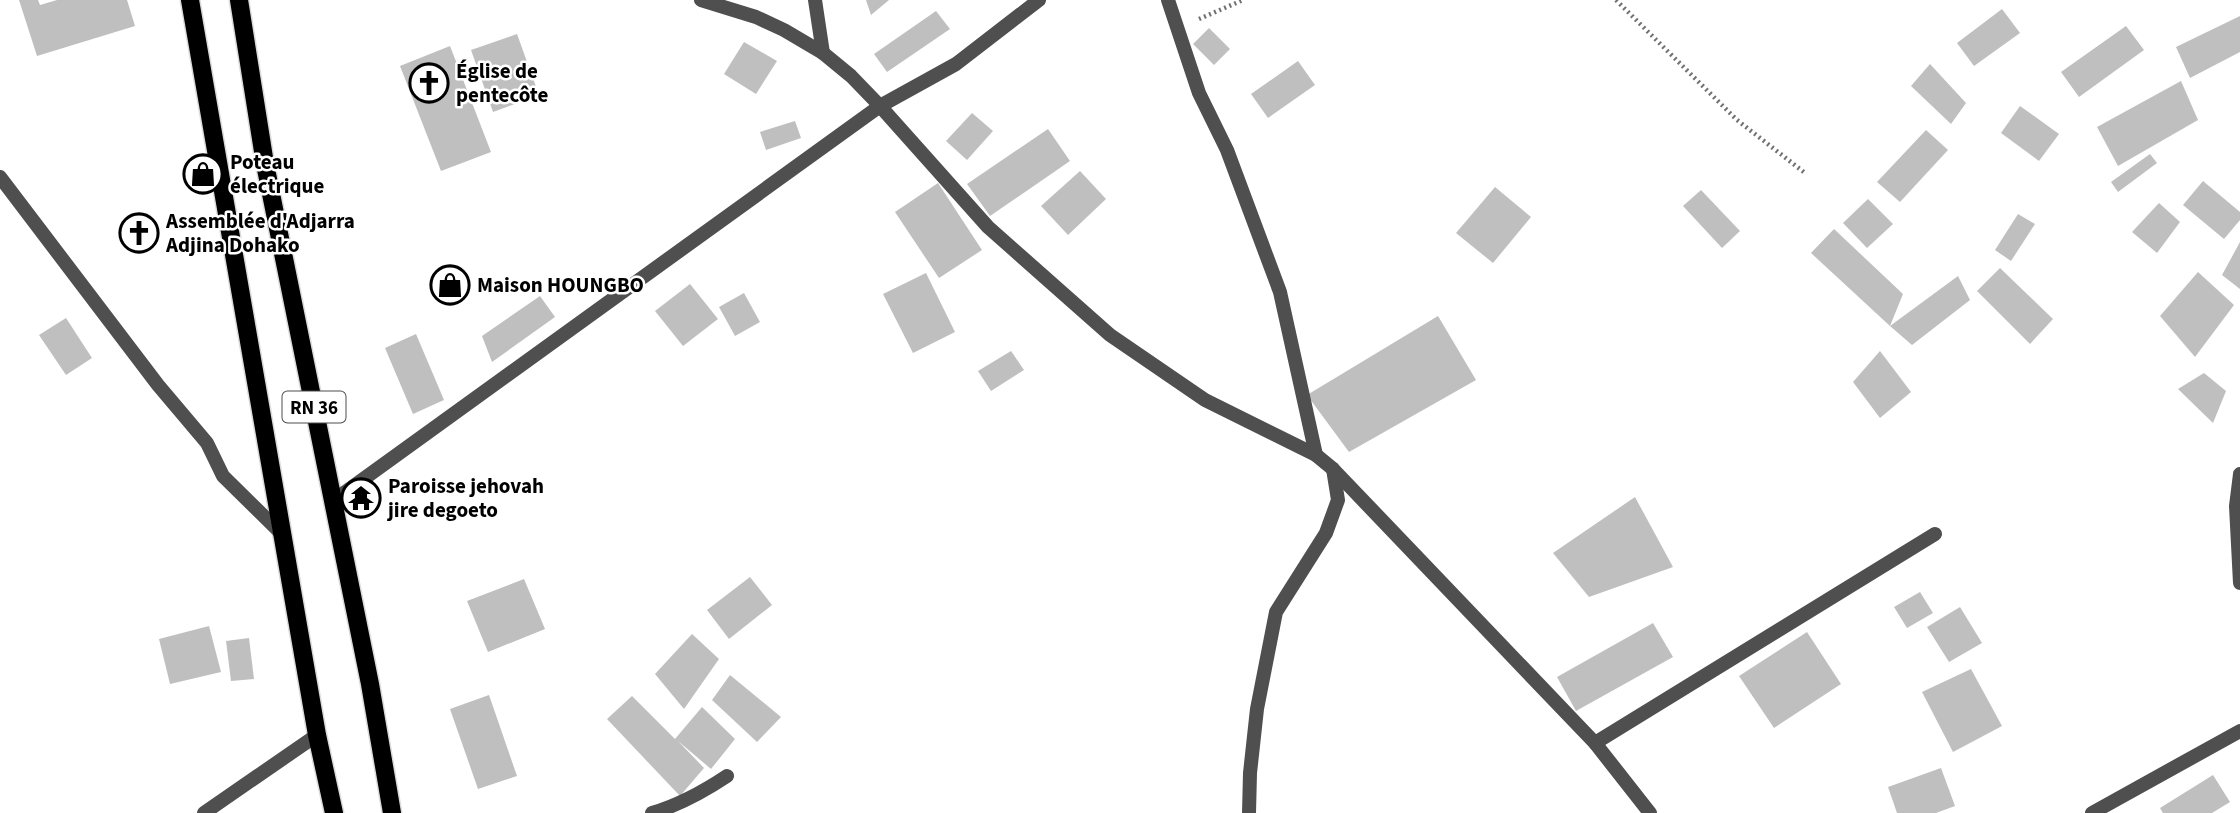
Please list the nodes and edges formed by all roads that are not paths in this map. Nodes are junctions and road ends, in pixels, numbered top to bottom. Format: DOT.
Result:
graph roads {
  1 [pos="190,0"];
  2 [pos="239,0"];
  3 [pos="701,0"];
  4 [pos="815,0"];
  5 [pos="1039,0"];
  6 [pos="1168,0"];
  7 [pos="823,53"];
  8 [pos="880,106"];
  9 [pos="0,177"];
  10 [pos="1315,455"];
  11 [pos="1333,469"];
  12 [pos="2240,474"];
  13 [pos="332,501"];
  14 [pos="1935,534"];
  15 [pos="284,536"];
  16 [pos="2240,583"];
  17 [pos="2240,731"];
  18 [pos="317,736"];
  19 [pos="1595,743"];
  20 [pos="726,776"];
  21 [pos="204,813"];
  22 [pos="334,813"];
  23 [pos="392,813"];
  24 [pos="652,813"];
  25 [pos="1249,813"];
  26 [pos="1650,813"];
  27 [pos="2092,813"];
  1 -- 15 [label="main road, RN 36"];
  2 -- 13 [label="main road, RN 36"];
  3 -- 7 [label="street"];
  4 -- 7 [label="street"];
  5 -- 8 [label="street"];
  6 -- 10 [label="street"];
  7 -- 8 [label="street"];
  8 -- 10 [label="street"];
  8 -- 13 [label="street"];
  9 -- 15 [label="street"];
  10 -- 11 [label="street"];
  11 -- 19 [label="street"];
  11 -- 25 [label="street"];
  12 -- 16 [label="street"];
  13 -- 23 [label="main road, RN 36"];
  14 -- 19 [label="street"];
  15 -- 18 [label="main road, RN 36"];
  17 -- 27 [label="street"];
  18 -- 21 [label="street"];
  18 -- 22 [label="main road, RN 36"];
  19 -- 26 [label="street"];
  20 -- 24 [label="street"];
}
